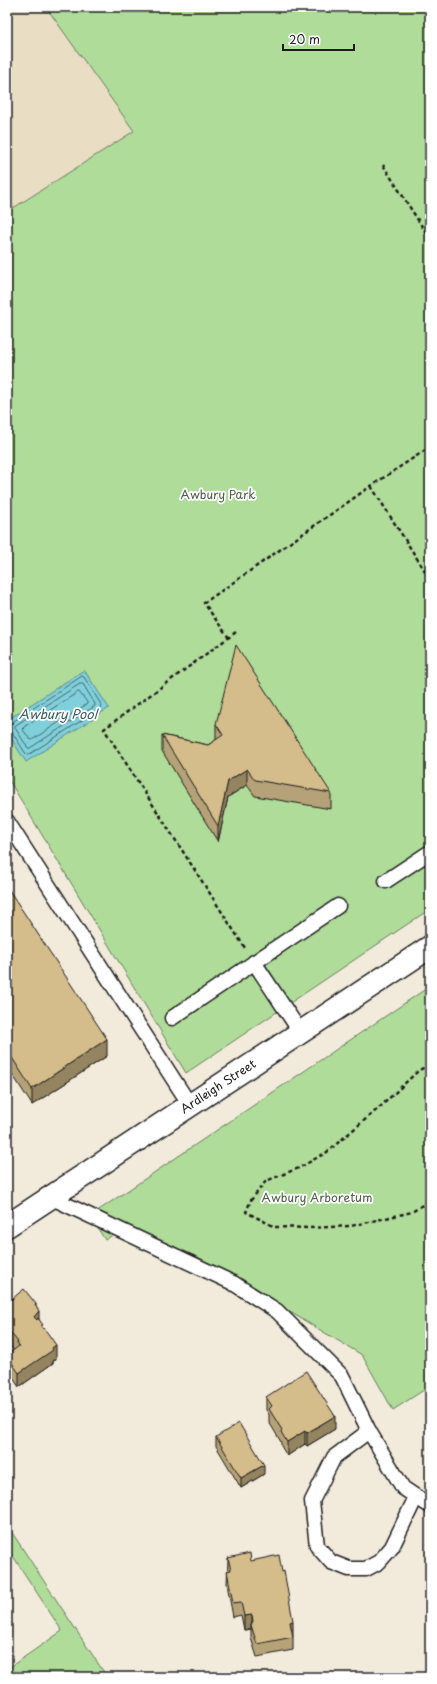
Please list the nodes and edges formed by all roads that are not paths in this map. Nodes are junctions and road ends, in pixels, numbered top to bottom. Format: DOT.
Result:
graph roads {
  1 [pos="7,821"];
  2 [pos="430,852"];
  3 [pos="386,881"];
  4 [pos="338,906"];
  5 [pos="430,947"];
  6 [pos="254,962"];
  7 [pos="172,1018"];
  8 [pos="300,1033"];
  9 [pos="190,1106"];
  10 [pos="50,1197"];
  11 [pos="7,1226"];
  12 [pos="369,1431"];
  13 [pos="416,1497"];
  14 [pos="430,1506"];
  1 -- 9 [label="lane"];
  2 -- 3 [label="lane"];
  4 -- 6 [label="lane"];
  5 -- 8 [label="street, Ardleigh Street"];
  6 -- 7 [label="lane"];
  6 -- 8 [label="lane"];
  8 -- 9 [label="street, Ardleigh Street"];
  9 -- 10 [label="street, Ardleigh Street"];
  10 -- 11 [label="street, Ardleigh Street"];
  10 -- 12 [label="lane"];
  12 -- 13 [label="lane"];
  12 -- 13 [label="lane"];
  13 -- 14 [label="lane"];
}
